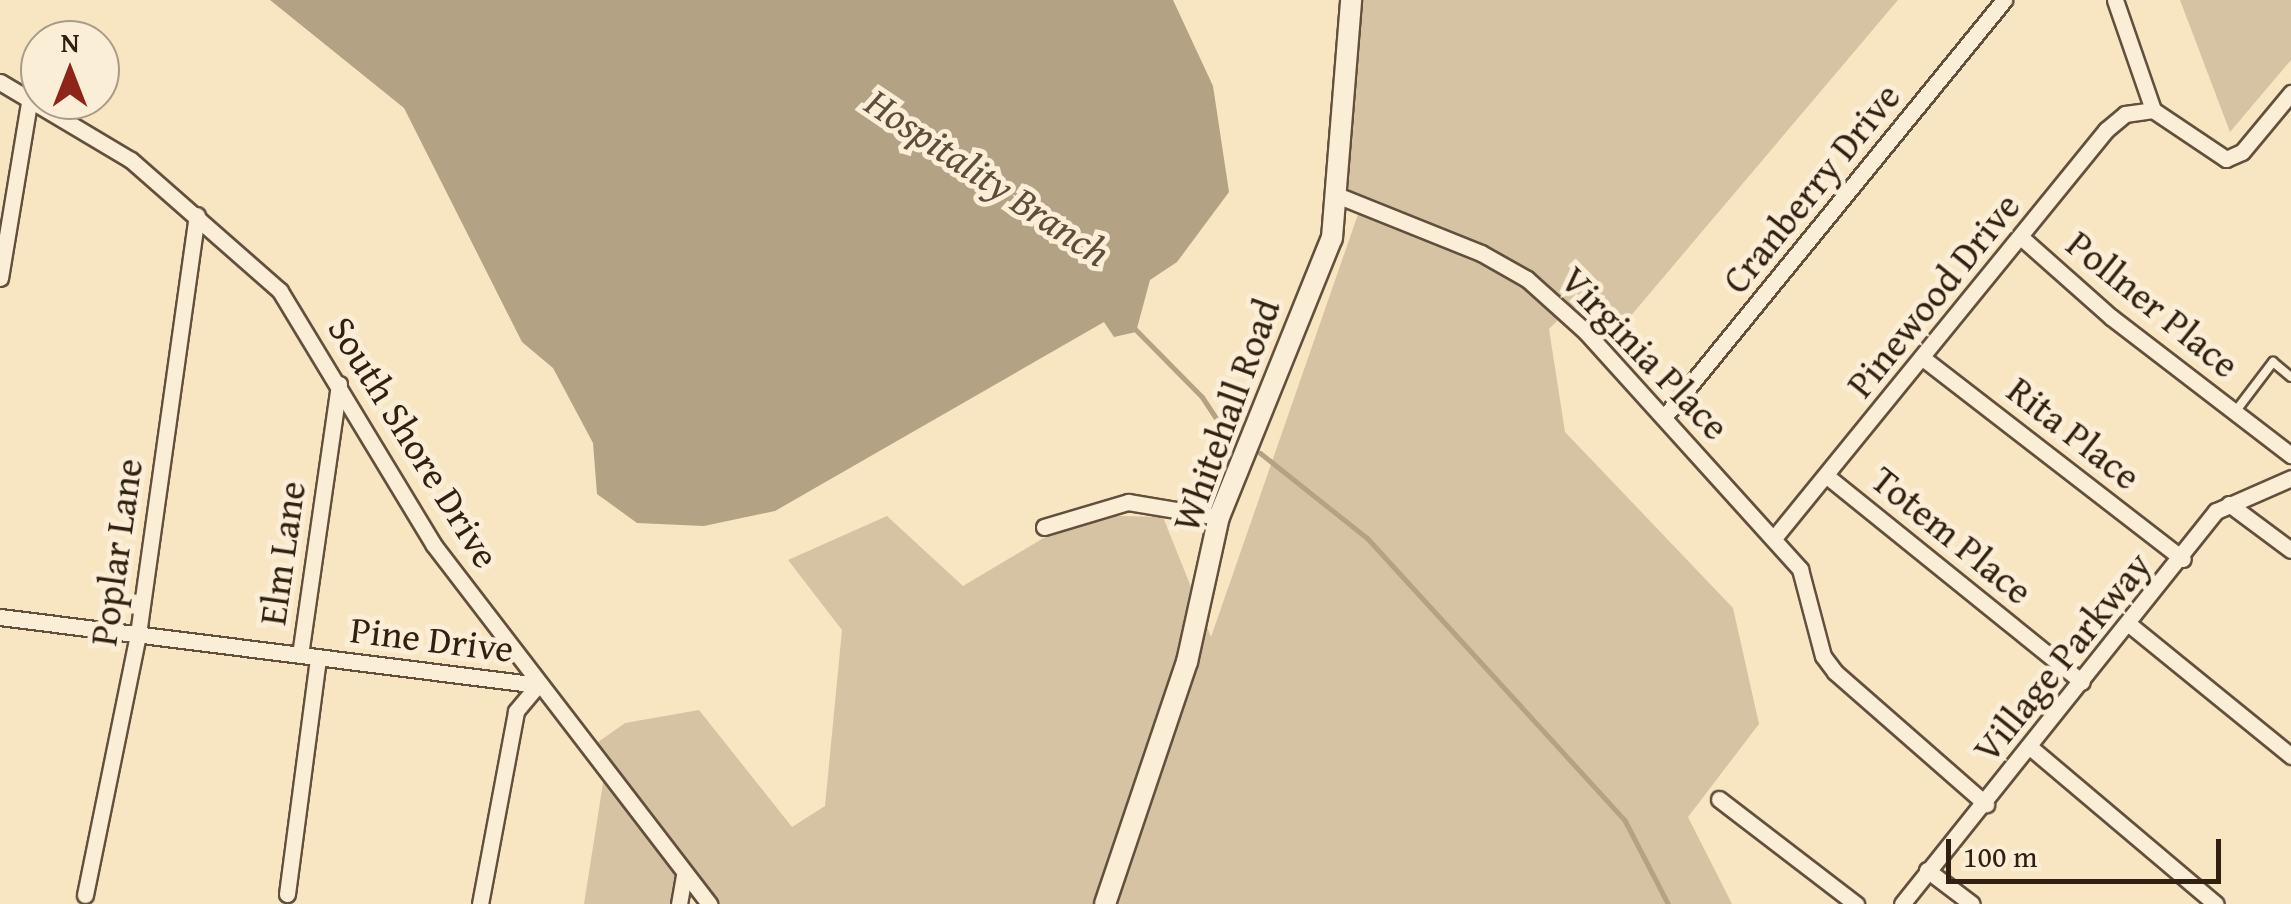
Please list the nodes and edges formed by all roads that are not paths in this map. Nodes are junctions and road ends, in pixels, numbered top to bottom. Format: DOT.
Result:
graph roads {
  1 [pos="1351,0"];
  2 [pos="2004,0"];
  3 [pos="2116,0"];
  4 [pos="2291,94"];
  5 [pos="2152,110"];
  6 [pos="26,120"];
  7 [pos="67,120"];
  8 [pos="1338,196"];
  9 [pos="197,215"];
  10 [pos="2022,238"];
  11 [pos="0,278"];
  12 [pos="1924,359"];
  13 [pos="2291,377"];
  14 [pos="339,384"];
  15 [pos="2235,412"];
  16 [pos="1665,416"];
  17 [pos="2291,455"];
  18 [pos="1828,477"];
  19 [pos="2291,478"];
  20 [pos="2229,504"];
  21 [pos="1219,517"];
  22 [pos="1044,526"];
  23 [pos="1774,538"];
  24 [pos="2291,550"];
  25 [pos="2183,559"];
  26 [pos="0,616"];
  27 [pos="2130,625"];
  28 [pos="138,634"];
  29 [pos="300,655"];
  30 [pos="318,657"];
  31 [pos="2082,682"];
  32 [pos="538,685"];
  33 [pos="2030,748"];
  34 [pos="2291,756"];
  35 [pos="1720,799"];
  36 [pos="1986,804"];
  37 [pos="1927,870"];
  38 [pos="684,876"];
  39 [pos="287,894"];
  40 [pos="85,895"];
  41 [pos="480,904"];
  42 [pos="679,904"];
  43 [pos="709,904"];
  44 [pos="1104,904"];
  45 [pos="1856,904"];
  46 [pos="1902,904"];
  47 [pos="1972,904"];
  48 [pos="2216,904"];
  1 -- 8 [label="street, Whitehall Road"];
  2 -- 16 [label="street, Cranberry Drive"];
  3 -- 5 [label="street"];
  4 -- 5 [label="street"];
  5 -- 10 [label="street, Pinewood Drive"];
  6 -- 11 [label="street"];
  7 -- 9 [label="street, South Shore Drive"];
  8 -- 16 [label="street, Virginia Place"];
  8 -- 21 [label="street, Whitehall Road"];
  9 -- 14 [label="street, South Shore Drive"];
  9 -- 28 [label="street, Poplar Lane"];
  10 -- 12 [label="street, Pinewood Drive"];
  10 -- 15 [label="street, Pollner Place"];
  12 -- 18 [label="street, Pinewood Drive"];
  12 -- 25 [label="street, Rita Place"];
  13 -- 15 [label="lane"];
  14 -- 29 [label="street, Elm Lane"];
  14 -- 32 [label="street, South Shore Drive"];
  15 -- 17 [label="street, Pollner Place"];
  16 -- 23 [label="street, Virginia Place"];
  18 -- 23 [label="street, Pinewood Drive"];
  18 -- 31 [label="street, Totem Place"];
  19 -- 20 [label="street, Village Parkway"];
  20 -- 24 [label="street"];
  20 -- 25 [label="street, Village Parkway"];
  21 -- 22 [label="street"];
  21 -- 44 [label="street, Whitehall Road"];
  23 -- 36 [label="street, Virginia Place"];
  25 -- 27 [label="street, Village Parkway"];
  26 -- 28 [label="street, Pine Drive"];
  27 -- 31 [label="street, Village Parkway"];
  27 -- 34 [label="street"];
  28 -- 29 [label="street, Pine Drive"];
  28 -- 40 [label="street, Poplar Lane"];
  29 -- 30 [label="street, Elm Lane"];
  30 -- 32 [label="street, Pine Drive"];
  30 -- 39 [label="street, Elm Lane"];
  31 -- 33 [label="street, Village Parkway"];
  32 -- 38 [label="street, South Shore Drive"];
  32 -- 41 [label="street"];
  33 -- 36 [label="street, Village Parkway"];
  33 -- 48 [label="street"];
  35 -- 45 [label="street"];
  36 -- 37 [label="street, Village Parkway"];
  37 -- 46 [label="street, Village Parkway"];
  37 -- 47 [label="street"];
  38 -- 42 [label="street"];
  38 -- 43 [label="street, South Shore Drive"];
}
